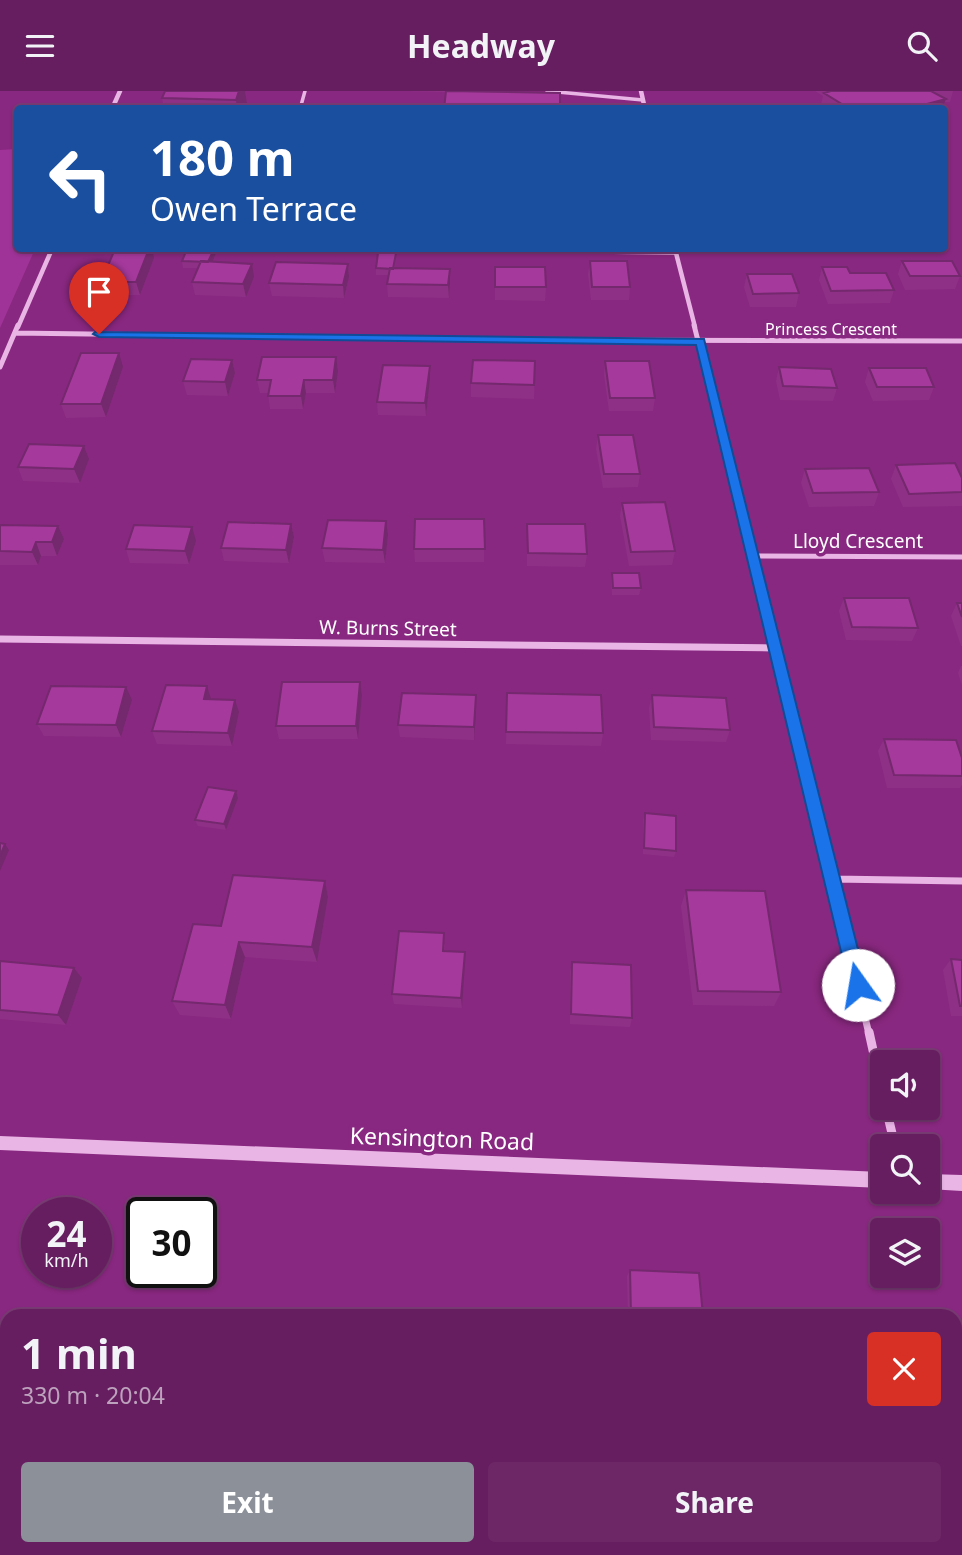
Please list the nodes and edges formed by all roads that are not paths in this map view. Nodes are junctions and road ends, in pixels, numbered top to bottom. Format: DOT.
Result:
graph roads {
  1 [pos="547,91"];
  2 [pos="641,91"];
  3 [pos="643,100"];
  4 [pos="644,105"];
  5 [pos="51,252"];
  6 [pos="676,252"];
  7 [pos="15,333"];
  8 [pos="962,341"];
  9 [pos="701,342"];
  10 [pos="0,367"];
  11 [pos="753,557"];
  12 [pos="962,557"];
  13 [pos="0,639"];
  14 [pos="775,648"];
  15 [pos="834,879"];
  16 [pos="962,881"];
  17 [pos="873,1050"];
  18 [pos="0,1143"];
  19 [pos="870,1179"];
  20 [pos="940,1182"];
  21 [pos="962,1183"];
  1 -- 3 [label="lane"];
  2 -- 3 [label="street"];
  3 -- 4 [label="street"];
  5 -- 7 [label="street"];
  6 -- 9 [label="street"];
  7 -- 9 [label="street, Princess Crescent"];
  7 -- 10 [label="street"];
  8 -- 9 [label="street, Princess Crescent"];
  9 -- 11 [label="street"];
  11 -- 12 [label="street, Lloyd Crescent"];
  11 -- 14 [label="street"];
  13 -- 14 [label="street, W. Burns Street"];
  14 -- 15 [label="street"];
  15 -- 16 [label="street"];
  15 -- 17 [label="street"];
  18 -- 19 [label="street, Kensington Road"];
  20 -- 21 [label="street"];
}
